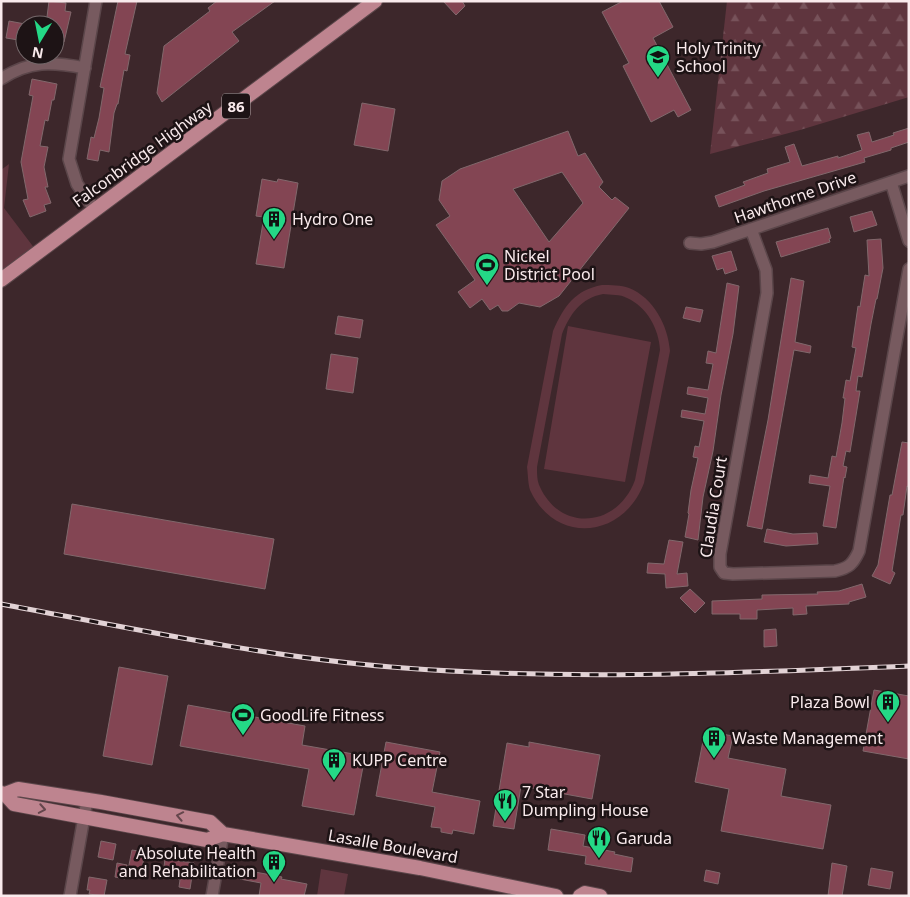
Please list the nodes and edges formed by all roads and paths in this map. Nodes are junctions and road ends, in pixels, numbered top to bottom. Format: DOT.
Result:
graph roads {
  1 [pos="96,1"];
  2 [pos="371,2"];
  3 [pos="85,68"];
  4 [pos="1,79"];
  5 [pos="909,176"];
  6 [pos="891,182"];
  7 [pos="95,210"];
  8 [pos="751,229"];
  9 [pos="909,241"];
  10 [pos="690,242"];
  11 [pos="909,269"];
  12 [pos="1,280"];
  13 [pos="3,793"];
  14 [pos="87,800"];
  15 [pos="84,817"];
  16 [pos="223,834"];
  17 [pos="70,896"];
  18 [pos="212,896"];
  19 [pos="556,896"];
  20 [pos="580,896"];
  21 [pos="600,896"];
  1 -- 3 [label="street"];
  2 -- 7 [label="main road, Falconbridge Highway / 86"];
  3 -- 4 [label="street"];
  3 -- 7 [label="street"];
  5 -- 6 [label="street, Hawthorne Drive"];
  6 -- 8 [label="street, Hawthorne Drive"];
  6 -- 9 [label="street"];
  7 -- 12 [label="main road, Falconbridge Highway / 86"];
  8 -- 10 [label="street, Hawthorne Drive"];
  8 -- 11 [label="street, Claudia Court"];
  13 -- 14 [label="main road, Lasalle Boulevard"];
  13 -- 15 [label="main road, Lasalle Boulevard, one-way"];
  14 -- 15 [label="street"];
  16 -- 14 [label="main road, Lasalle Boulevard, one-way"];
  15 -- 16 [label="main road, Lasalle Boulevard"];
  15 -- 17 [label="street"];
  16 -- 18 [label="street"];
  16 -- 19 [label="main road, Lasalle Boulevard"];
  20 -- 21 [label="main road"];
}
